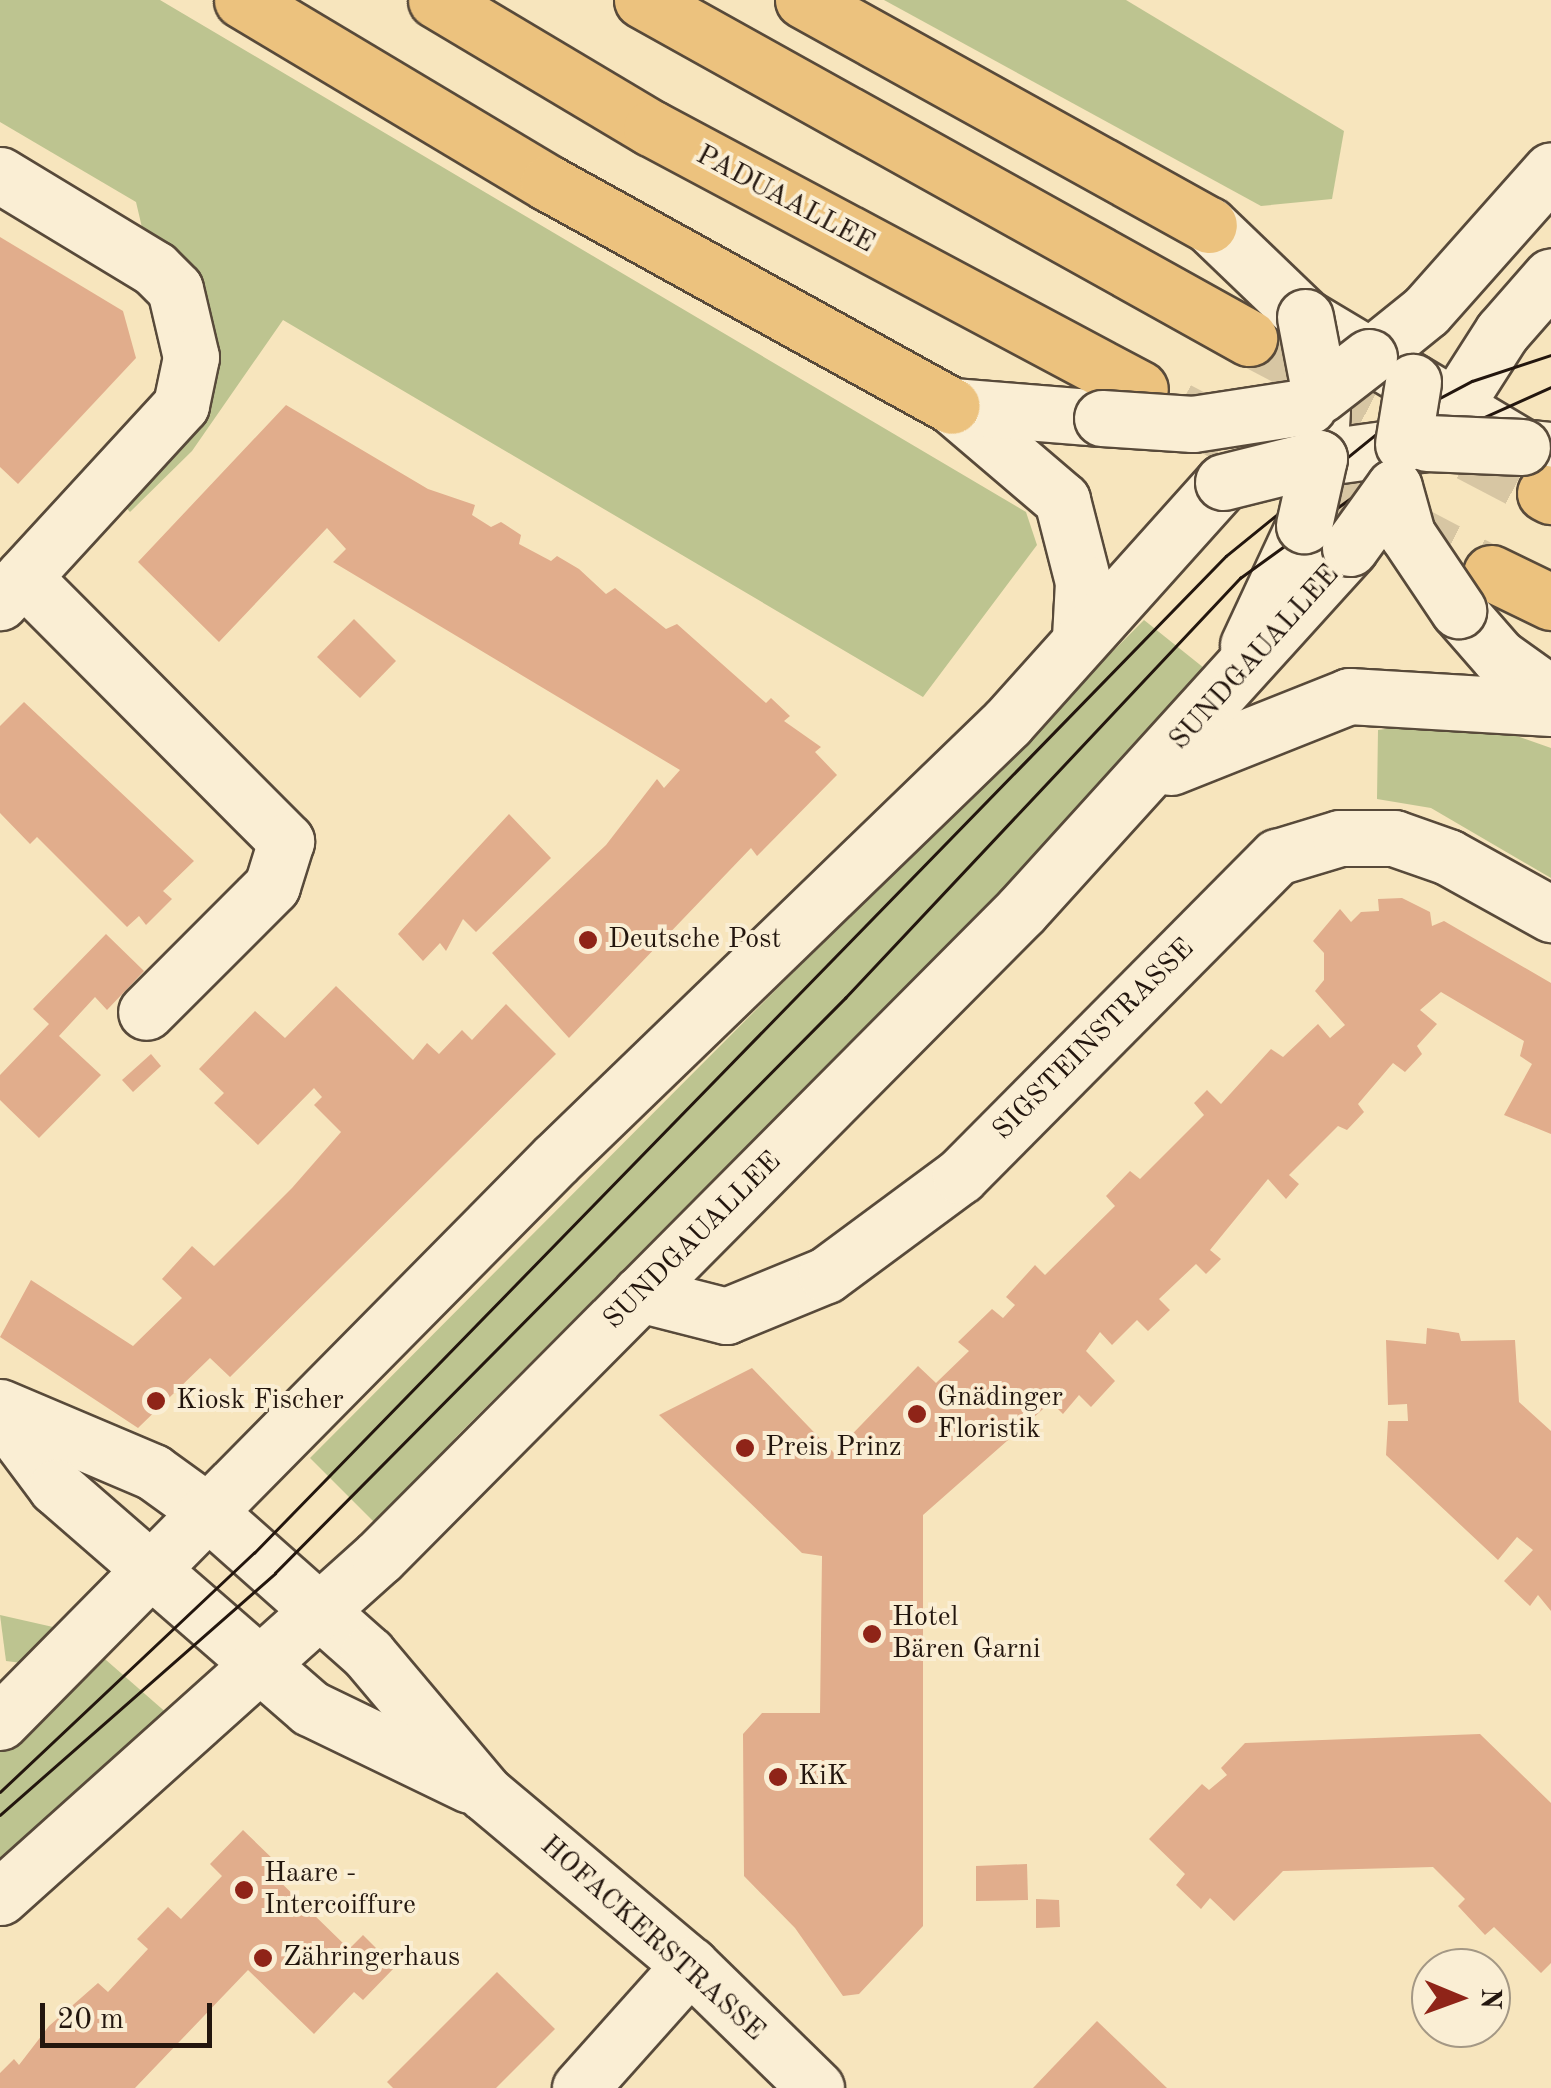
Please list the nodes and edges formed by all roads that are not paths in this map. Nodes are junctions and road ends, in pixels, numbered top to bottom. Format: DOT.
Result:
graph roads {
  1 [pos="242,0"];
  2 [pos="436,0"];
  3 [pos="642,0"];
  4 [pos="803,0"];
  5 [pos="1551,170"];
  6 [pos="0,175"];
  7 [pos="1209,224"];
  8 [pos="1551,276"];
  9 [pos="1289,298"];
  10 [pos="1250,338"];
  11 [pos="1417,386"];
  12 [pos="1121,403"];
  13 [pos="952,406"];
  14 [pos="1318,416"];
  15 [pos="1542,472"];
  16 [pos="1327,536"];
  17 [pos="12,589"];
  18 [pos="1475,591"];
  19 [pos="1551,602"];
  20 [pos="1080,637"];
  21 [pos="1551,694"];
  22 [pos="1551,708"];
  23 [pos="1150,776"];
  24 [pos="1551,914"];
  25 [pos="146,1012"];
  26 [pos="640,1294"];
  27 [pos="0,1409"];
  28 [pos="207,1510"];
  29 [pos="151,1569"];
  30 [pos="318,1613"];
  31 [pos="258,1665"];
  32 [pos="0,1722"];
  33 [pos="485,1793"];
  34 [pos="0,1898"];
  35 [pos="690,1965"];
  36 [pos="580,2088"];
  37 [pos="816,2088"];
  1 -- 13 [label="highway"];
  2 -- 12 [label="highway, PADUAALLEE"];
  3 -- 10 [label="highway"];
  4 -- 7 [label="highway"];
  5 -- 11 [label="street"];
  6 -- 17 [label="street"];
  7 -- 9 [label="street"];
  8 -- 11 [label="street"];
  9 -- 11 [label="street"];
  9 -- 14 [label="street, bridge"];
  11 -- 14 [label="street"];
  11 -- 14 [label="street, bridge"];
  11 -- 15 [label="street, bridge"];
  11 -- 16 [label="street, bridge"];
  11 -- 18 [label="street, bridge"];
  12 -- 13 [label="street"];
  12 -- 14 [label="street, bridge"];
  13 -- 20 [label="street"];
  14 -- 16 [label="street, bridge"];
  14 -- 20 [label="street, bridge"];
  16 -- 23 [label="street, SUNDGAUALLEE"];
  17 -- 25 [label="street"];
  18 -- 19 [label="highway"];
  18 -- 21 [label="street"];
  20 -- 28 [label="street"];
  22 -- 23 [label="street"];
  23 -- 26 [label="street, SUNDGAUALLEE"];
  24 -- 26 [label="street, SIGSTEINSTRASSE"];
  26 -- 30 [label="street, SUNDGAUALLEE"];
  27 -- 28 [label="street, HOFACKERSTRASSE"];
  27 -- 29 [label="street, HOFACKERSTRASSE"];
  28 -- 29 [label="street"];
  28 -- 30 [label="street, HOFACKERSTRASSE"];
  29 -- 31 [label="street, HOFACKERSTRASSE"];
  29 -- 32 [label="street"];
  30 -- 31 [label="street, SUNDGAUALLEE"];
  30 -- 33 [label="street, HOFACKERSTRASSE"];
  31 -- 33 [label="street, HOFACKERSTRASSE"];
  31 -- 34 [label="street, SUNDGAUALLEE"];
  33 -- 35 [label="street, HOFACKERSTRASSE"];
  35 -- 36 [label="street"];
  35 -- 37 [label="street, HOFACKERSTRASSE"];
}
